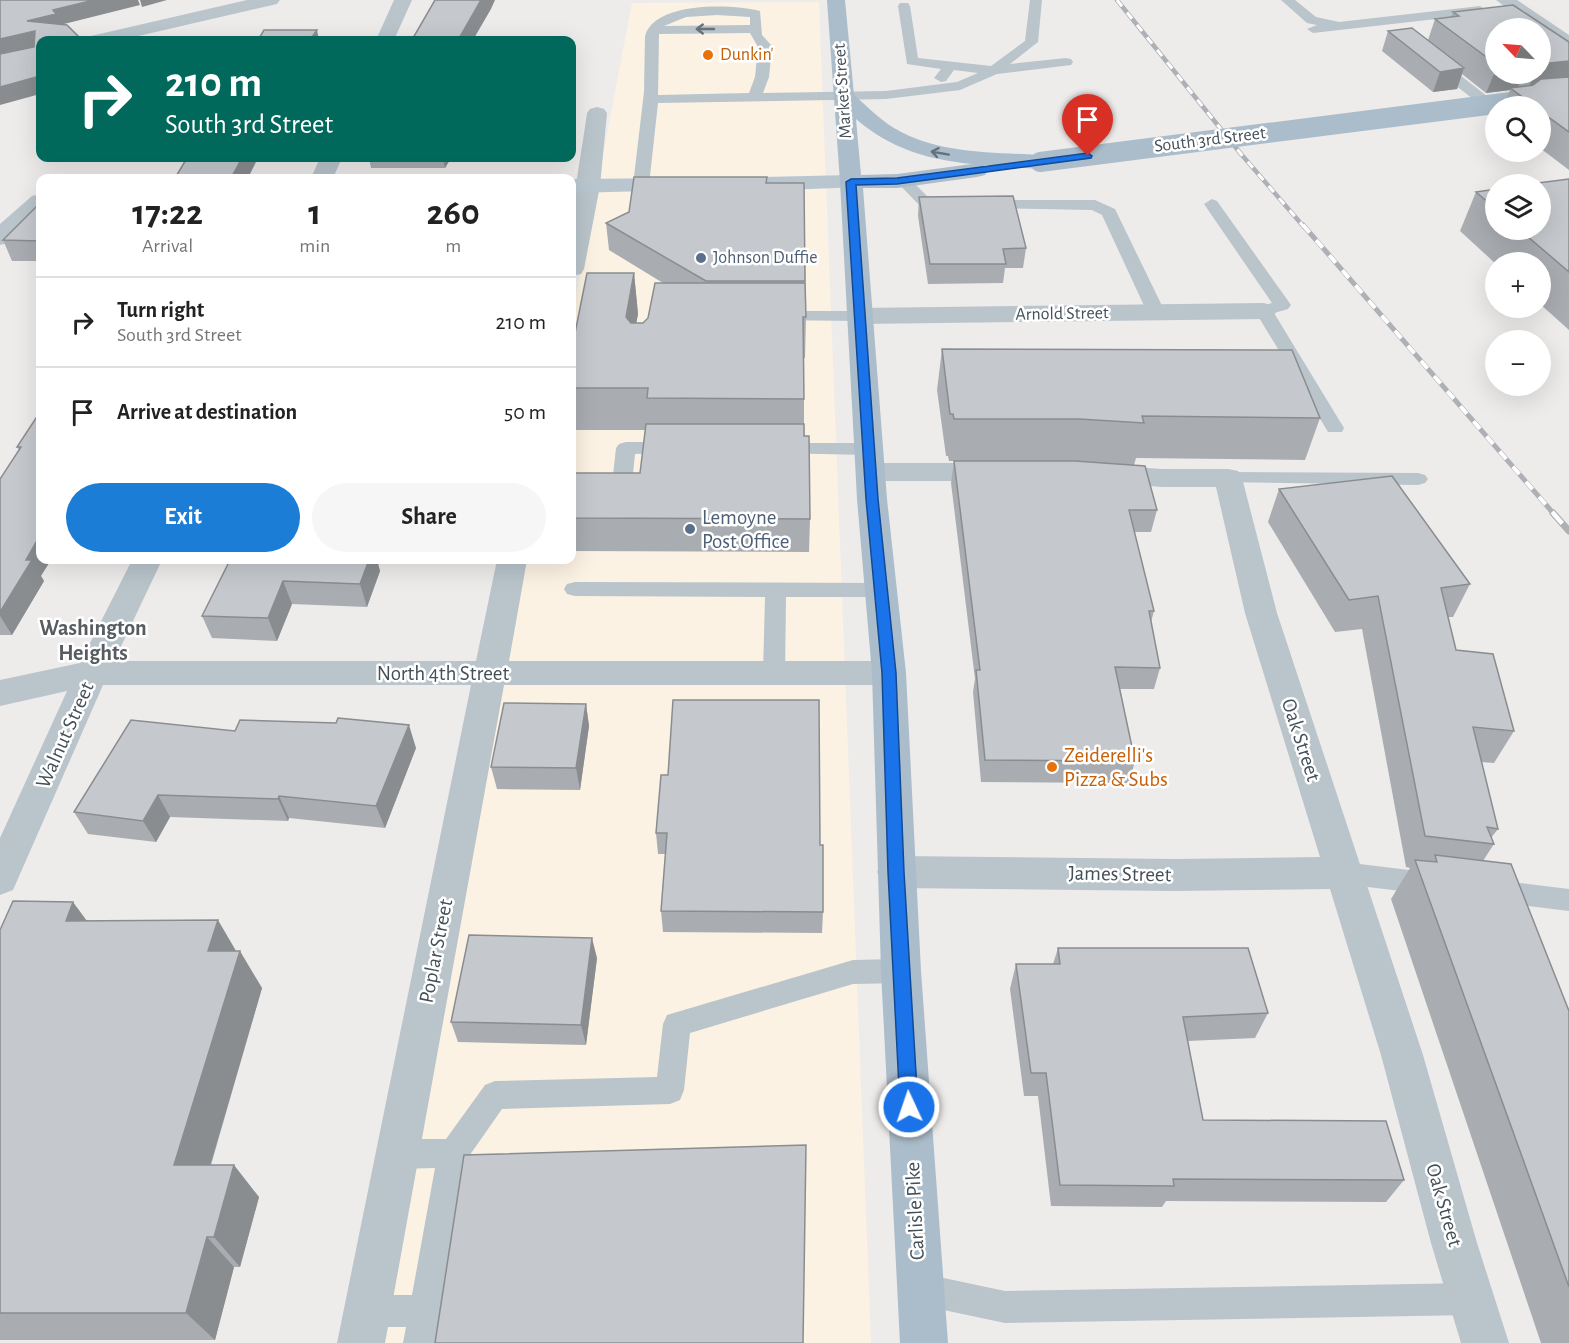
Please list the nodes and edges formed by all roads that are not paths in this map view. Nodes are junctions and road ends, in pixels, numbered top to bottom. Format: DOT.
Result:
graph roads {
  1 [pos="272,0"];
  2 [pos="403,0"];
  3 [pos="836,0"];
  4 [pos="1036,0"];
  5 [pos="1287,0"];
  6 [pos="1510,3"];
  7 [pos="904,6"];
  8 [pos="1384,22"];
  9 [pos="1347,26"];
  10 [pos="1312,29"];
  11 [pos="115,36"];
  12 [pos="387,36"];
  13 [pos="1402,36"];
  14 [pos="1569,44"];
  15 [pos="1428,57"];
  16 [pos="1066,62"];
  17 [pos="951,66"];
  18 [pos="994,70"];
  19 [pos="930,90"];
  20 [pos="756,96"];
  21 [pos="843,96"];
  22 [pos="652,99"];
  23 [pos="1485,101"];
  24 [pos="1485,106"];
  25 [pos="597,112"];
  26 [pos="1040,162"];
  27 [pos="903,180"];
  28 [pos="851,182"];
  29 [pos="734,184"];
  30 [pos="641,185"];
  31 [pos="699,185"];
  32 [pos="580,186"];
  33 [pos="36,204"];
  34 [pos="1212,204"];
  35 [pos="576,228"];
  36 [pos="0,238"];
  37 [pos="1264,311"];
  38 [pos="1156,312"];
  39 [pos="755,316"];
  40 [pos="860,316"];
  41 [pos="1335,428"];
  42 [pos="694,448"];
  43 [pos="763,449"];
  44 [pos="870,460"];
  45 [pos="1023,472"];
  46 [pos="1071,472"];
  47 [pos="1228,478"];
  48 [pos="1418,479"];
  49 [pos="621,493"];
  50 [pos="145,564"];
  51 [pos="511,564"];
  52 [pos="575,589"];
  53 [pos="776,589"];
  54 [pos="879,590"];
  55 [pos="488,673"];
  56 [pos="774,673"];
  57 [pos="889,673"];
  58 [pos="92,674"];
  59 [pos="0,693"];
  60 [pos="896,872"];
  61 [pos="1343,873"];
  62 [pos="0,879"];
  63 [pos="1569,900"];
  64 [pos="901,971"];
  65 [pos="453,1153"];
  66 [pos="398,1154"];
  67 [pos="920,1289"];
  68 [pos="1471,1299"];
  69 [pos="425,1311"];
  70 [pos="364,1327"];
  71 [pos="419,1343"];
  72 [pos="924,1343"];
  73 [pos="1485,1343"];
  1 -- 11 [label="street"];
  2 -- 12 [label="street"];
  3 -- 21 [label="main road, Market Street"];
  4 -- 18 [label="lane"];
  5 -- 9 [label="lane"];
  6 -- 8 [label="lane"];
  6 -- 14 [label="street"];
  7 -- 17 [label="lane"];
  8 -- 9 [label="lane"];
  8 -- 13 [label="lane"];
  9 -- 10 [label="lane"];
  15 -- 23 [label="lane"];
  16 -- 18 [label="lane"];
  17 -- 18 [label="lane"];
  17 -- 19 [label="lane"];
  18 -- 19 [label="lane"];
  19 -- 21 [label="lane"];
  20 -- 21 [label="lane"];
  20 -- 22 [label="lane"];
  20 -- 22 [label="lane"];
  26 -- 21 [label="main road, one-way"];
  21 -- 28 [label="main road, Market Street"];
  22 -- 30 [label="lane"];
  24 -- 26 [label="main road, South 3rd Street, bridge"];
  25 -- 32 [label="street"];
  26 -- 27 [label="main road, South 3rd Street"];
  27 -- 28 [label="main road, South 3rd Street"];
  27 -- 38 [label="lane"];
  28 -- 29 [label="street"];
  28 -- 40 [label="main road, Carlisle Pike"];
  30 -- 31 [label="street"];
  30 -- 32 [label="street"];
  32 -- 35 [label="street"];
  33 -- 36 [label="street"];
  34 -- 37 [label="lane"];
  37 -- 38 [label="street, Arnold Street"];
  37 -- 41 [label="lane"];
  38 -- 40 [label="street, Arnold Street"];
  39 -- 40 [label="lane"];
  40 -- 44 [label="main road, Carlisle Pike"];
  42 -- 49 [label="lane"];
  43 -- 44 [label="lane"];
  44 -- 45 [label="street"];
  44 -- 54 [label="main road, Carlisle Pike"];
  46 -- 47 [label="street"];
  47 -- 48 [label="lane"];
  47 -- 61 [label="street, Oak Street"];
  50 -- 58 [label="street, Walnut Street"];
  51 -- 55 [label="street, Poplar Street"];
  52 -- 53 [label="lane"];
  53 -- 54 [label="lane"];
  53 -- 56 [label="lane"];
  54 -- 57 [label="main road, Carlisle Pike"];
  55 -- 56 [label="street, North 4th Street"];
  55 -- 58 [label="street, North 4th Street"];
  55 -- 66 [label="street, Poplar Street"];
  56 -- 57 [label="street, North 4th Street"];
  57 -- 60 [label="main road, Carlisle Pike"];
  58 -- 59 [label="street, North 4th Street"];
  58 -- 62 [label="street, Walnut Street"];
  60 -- 61 [label="street, James Street"];
  60 -- 64 [label="main road, Carlisle Pike"];
  61 -- 63 [label="lane"];
  61 -- 68 [label="street, Oak Street"];
  64 -- 65 [label="lane"];
  64 -- 67 [label="main road, Carlisle Pike"];
  65 -- 66 [label="lane"];
  65 -- 69 [label="lane"];
  66 -- 70 [label="street, Poplar Street"];
  67 -- 68 [label="lane"];
  67 -- 72 [label="main road, Carlisle Pike"];
  68 -- 73 [label="street, Oak Street"];
  69 -- 70 [label="lane"];
  69 -- 71 [label="lane"];
}
